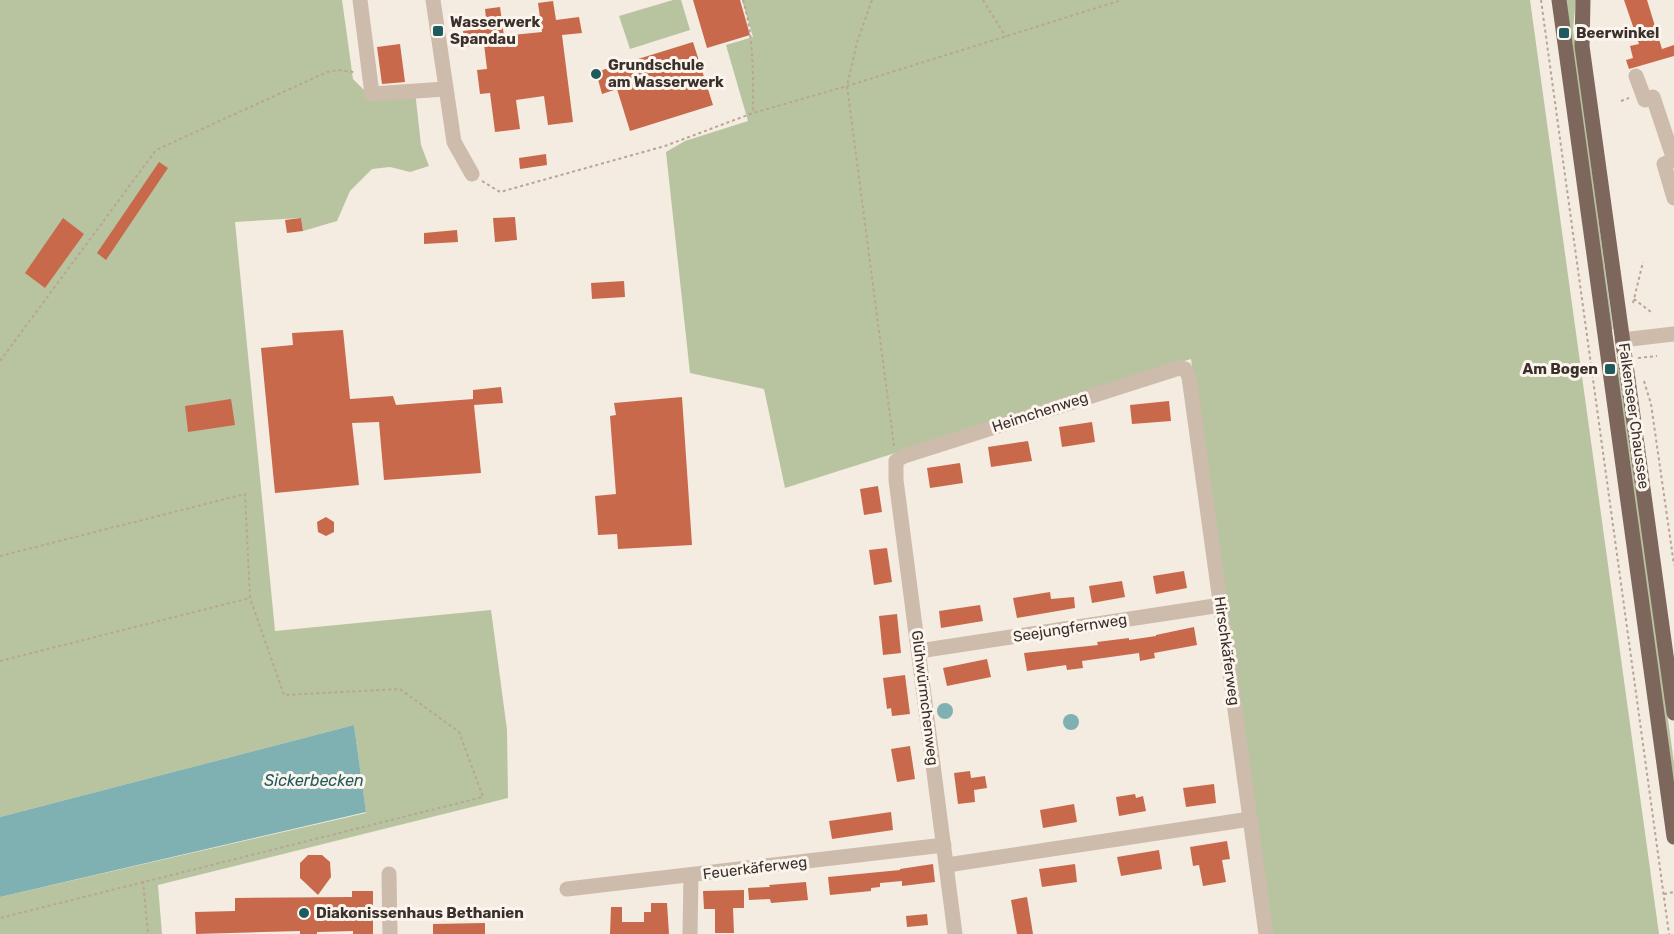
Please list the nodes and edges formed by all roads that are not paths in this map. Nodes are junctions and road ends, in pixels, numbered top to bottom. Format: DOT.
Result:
graph roads {
  1 [pos="360,0"];
  2 [pos="433,0"];
  3 [pos="1559,0"];
  4 [pos="1583,0"];
  5 [pos="1636,76"];
  6 [pos="445,89"];
  7 [pos="472,174"];
  8 [pos="1674,198"];
  9 [pos="1674,334"];
  10 [pos="1622,340"];
  11 [pos="1606,342"];
  12 [pos="1185,369"];
  13 [pos="896,461"];
  14 [pos="1221,605"];
  15 [pos="919,651"];
  16 [pos="1674,713"];
  17 [pos="1250,819"];
  18 [pos="1674,837"];
  19 [pos="944,845"];
  20 [pos="947,865"];
  21 [pos="389,874"];
  22 [pos="691,875"];
  23 [pos="567,889"];
  24 [pos="390,934"];
  25 [pos="690,934"];
  26 [pos="955,934"];
  27 [pos="1266,934"];
  1 -- 6 [label="street"];
  2 -- 6 [label="street"];
  3 -- 11 [label="main road, Falkenseer Chaussee"];
  4 -- 10 [label="main road, Falkenseer Chaussee"];
  5 -- 8 [label="street"];
  6 -- 7 [label="street"];
  9 -- 10 [label="street"];
  10 -- 11 [label="main road"];
  10 -- 16 [label="main road, Falkenseer Chaussee"];
  11 -- 18 [label="main road, Falkenseer Chaussee"];
  12 -- 13 [label="street, Heimchenweg"];
  12 -- 14 [label="street, Hirschkäferweg"];
  13 -- 15 [label="street, Glühwürmchenweg"];
  14 -- 15 [label="street, Seejungfernweg"];
  14 -- 17 [label="street, Hirschkäferweg"];
  15 -- 19 [label="street, Glühwürmchenweg"];
  17 -- 20 [label="street"];
  17 -- 27 [label="street, Hirschkäferweg"];
  19 -- 20 [label="street, Glühwürmchenweg"];
  19 -- 22 [label="street, Feuerkäferweg"];
  20 -- 26 [label="street, Glühwürmchenweg"];
  21 -- 24 [label="street"];
  22 -- 23 [label="street, Feuerkäferweg"];
  22 -- 25 [label="street"];
}
